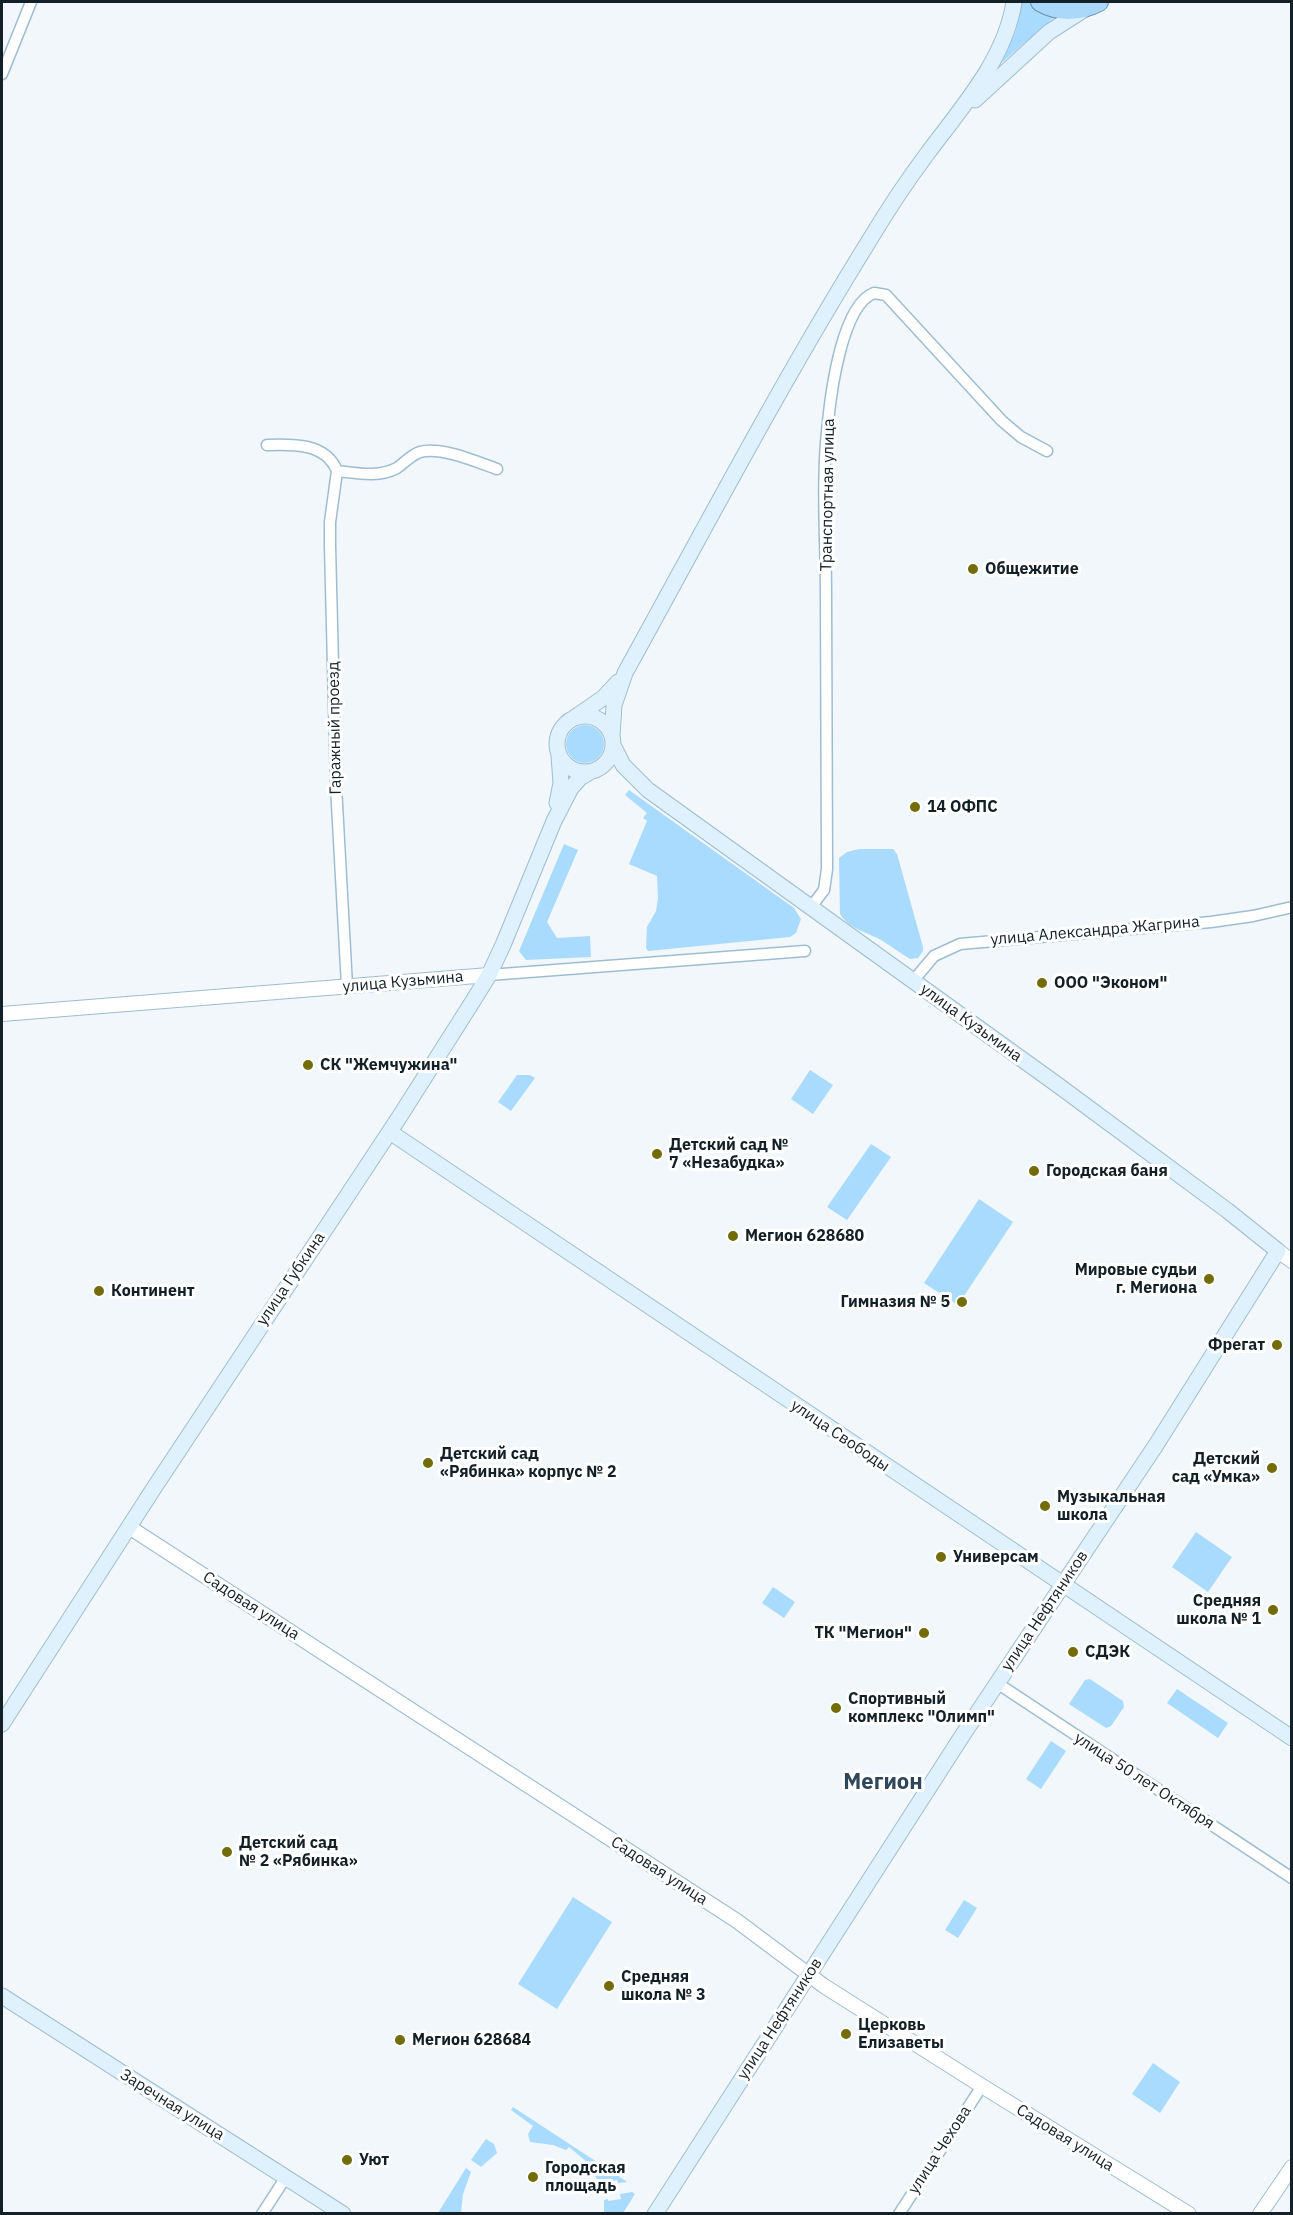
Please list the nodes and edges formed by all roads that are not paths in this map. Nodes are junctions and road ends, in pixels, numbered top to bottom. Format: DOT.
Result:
graph roads {
  1 [pos="32,2"];
  2 [pos="1014,2"];
  3 [pos="1040,2"];
  4 [pos="1098,2"];
  5 [pos="2,74"];
  6 [pos="951,123"];
  7 [pos="267,445"];
  8 [pos="1047,451"];
  9 [pos="497,469"];
  10 [pos="337,471"];
  11 [pos="625,673"];
  12 [pos="570,721"];
  13 [pos="612,740"];
  14 [pos="559,752"];
  15 [pos="593,771"];
  16 [pos="648,790"];
  17 [pos="554,821"];
  18 [pos="1292,907"];
  19 [pos="811,908"];
  20 [pos="805,951"];
  21 [pos="489,975"];
  22 [pos="913,981"];
  23 [pos="346,986"];
  24 [pos="2,1014"];
  25 [pos="390,1132"];
  26 [pos="1278,1251"];
  27 [pos="1292,1261"];
  28 [pos="129,1527"];
  29 [pos="1063,1586"];
  30 [pos="997,1683"];
  31 [pos="2,1724"];
  32 [pos="1292,1738"];
  33 [pos="1292,1878"];
  34 [pos="810,1974"];
  35 [pos="2,1996"];
  36 [pos="982,2086"];
  37 [pos="1292,2167"];
  38 [pos="286,2177"];
  39 [pos="262,2214"];
  40 [pos="343,2214"];
  41 [pos="655,2214"];
  42 [pos="899,2214"];
  43 [pos="1189,2214"];
  44 [pos="1260,2214"];
  1 -- 5 [label="street"];
  2 -- 6 [label="main road"];
  3 -- 4 [label="highway"];
  4 -- 6 [label="main road"];
  6 -- 11 [label="main road"];
  7 -- 10 [label="street"];
  8 -- 19 [label="street, Транспортная улица"];
  9 -- 10 [label="street"];
  10 -- 23 [label="street, Гаражный проезд"];
  11 -- 12 [label="main road"];
  11 -- 13 [label="main road"];
  12 -- 13 [label="main road"];
  12 -- 14 [label="main road"];
  13 -- 15 [label="main road"];
  13 -- 16 [label="main road"];
  14 -- 15 [label="main road"];
  14 -- 17 [label="main road"];
  15 -- 16 [label="main road"];
  15 -- 17 [label="main road"];
  16 -- 19 [label="main road, улица Кузьмина"];
  17 -- 21 [label="main road, улица Губкина"];
  18 -- 22 [label="street, улица Александра Жагрина"];
  19 -- 22 [label="main road, улица Кузьмина"];
  20 -- 21 [label="street, улица Кузьмина"];
  21 -- 23 [label="street, улица Кузьмина"];
  21 -- 25 [label="main road, улица Губкина"];
  22 -- 26 [label="main road, улица Кузьмина"];
  23 -- 24 [label="street, улица Кузьмина"];
  25 -- 28 [label="main road, улица Губкина"];
  25 -- 29 [label="main road, улица Свободы"];
  26 -- 27 [label="street, улица Кузьмина"];
  26 -- 29 [label="main road, улица Нефтяников"];
  28 -- 31 [label="main road, улица Губкина"];
  28 -- 34 [label="street, Садовая улица"];
  29 -- 30 [label="main road, улица Нефтяников"];
  29 -- 32 [label="main road, улица Свободы"];
  30 -- 33 [label="street, улица 50 лет Октября"];
  30 -- 34 [label="main road, улица Нефтяников"];
  34 -- 36 [label="street, Садовая улица"];
  34 -- 41 [label="main road, улица Нефтяников"];
  35 -- 38 [label="main road, Заречная улица"];
  36 -- 42 [label="street, улица Чехова"];
  36 -- 43 [label="street, Садовая улица"];
  37 -- 44 [label="street"];
  38 -- 39 [label="street"];
  38 -- 40 [label="main road, Заречная улица"];
}
